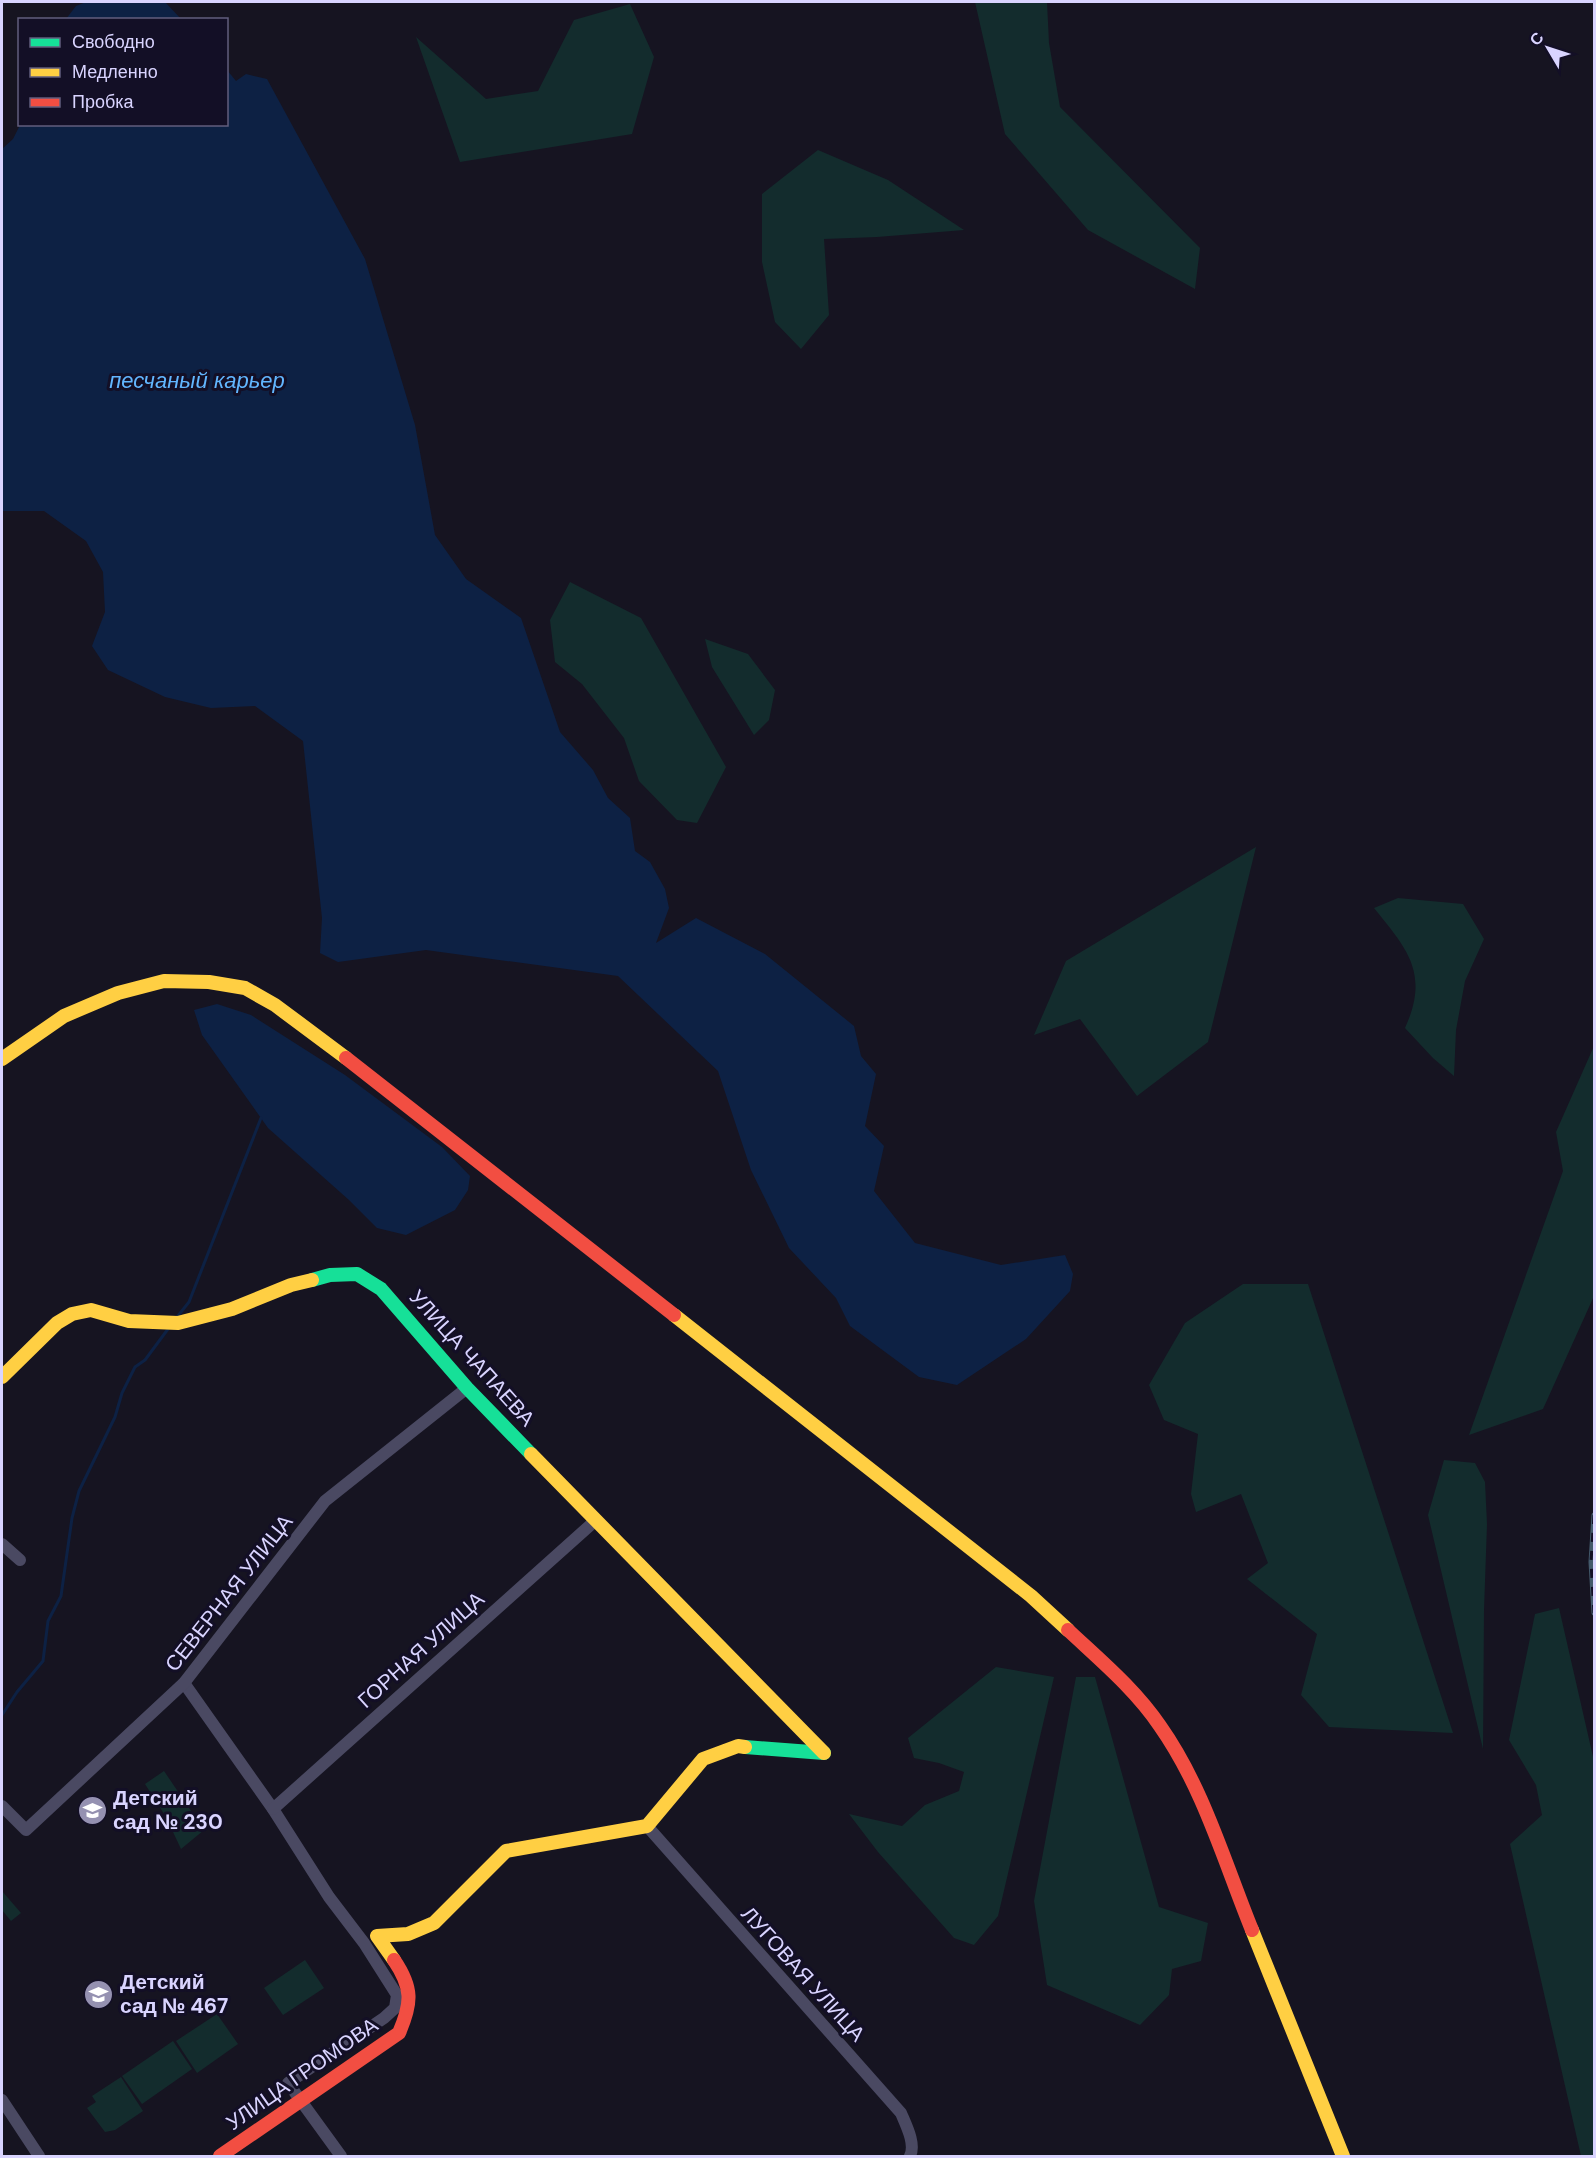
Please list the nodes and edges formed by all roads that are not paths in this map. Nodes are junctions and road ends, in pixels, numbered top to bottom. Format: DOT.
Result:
graph roads {
  1 [pos="2,1059"];
  2 [pos="2,1377"];
  3 [pos="467,1388"];
  4 [pos="596,1520"];
  5 [pos="2,1544"];
  6 [pos="20,1560"];
  7 [pos="184,1683"];
  8 [pos="2,1806"];
  9 [pos="273,1809"];
  10 [pos="646,1826"];
  11 [pos="377,1936"];
  12 [pos="364,1943"];
  13 [pos="2,2100"];
  14 [pos="300,2101"];
  15 [pos="39,2157"];
  16 [pos="220,2157"];
  17 [pos="341,2157"];
  18 [pos="909,2157"];
  19 [pos="1343,2157"];
  1 -- 19 [label="street"];
  2 -- 3 [label="street, УЛИЦА ЧАПАЕВА"];
  3 -- 4 [label="street, УЛИЦА ЧАПАЕВА"];
  3 -- 7 [label="street, СЕВЕРНАЯ УЛИЦА"];
  4 -- 9 [label="street, ГОРНАЯ УЛИЦА"];
  4 -- 10 [label="street, УЛИЦА ЧАПАЕВА"];
  5 -- 6 [label="street"];
  7 -- 8 [label="street, СЕВЕРНАЯ УЛИЦА"];
  7 -- 9 [label="street"];
  9 -- 12 [label="street"];
  10 -- 11 [label="street"];
  10 -- 18 [label="street, ЛУГОВАЯ УЛИЦА"];
  11 -- 12 [label="street"];
  11 -- 14 [label="street, УЛИЦА ГРОМОВА"];
  12 -- 14 [label="street"];
  13 -- 15 [label="street"];
  14 -- 16 [label="street, УЛИЦА ГРОМОВА"];
  14 -- 17 [label="street"];
}
